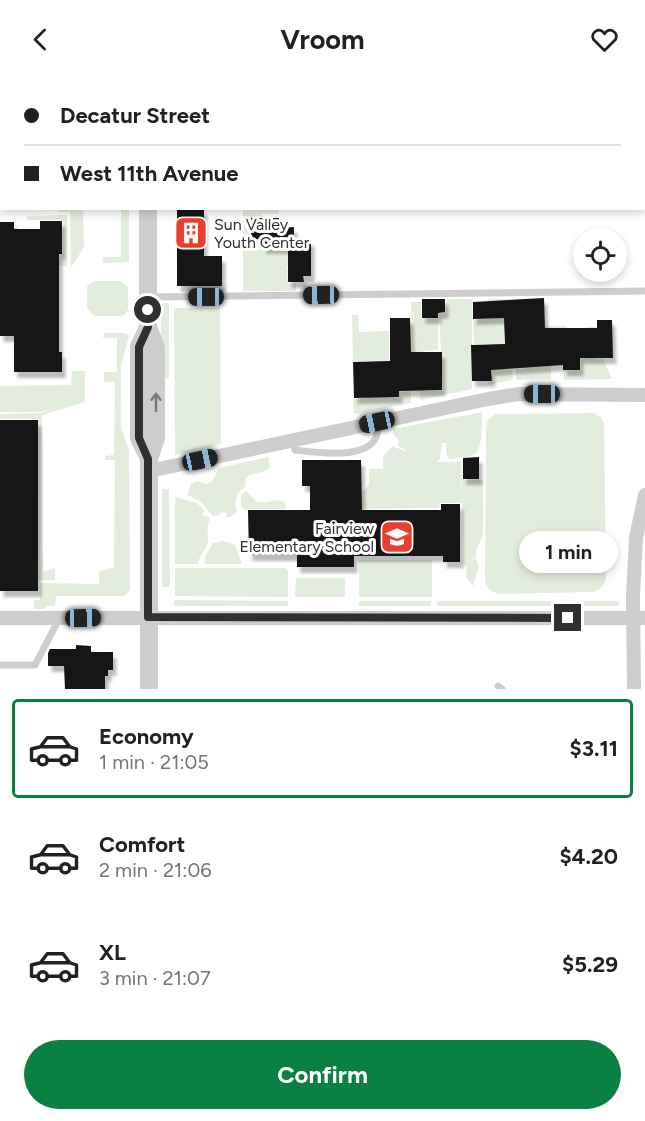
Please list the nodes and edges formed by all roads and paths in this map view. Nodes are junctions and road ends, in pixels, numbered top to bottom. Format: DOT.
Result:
graph roads {
  1 [pos="148,210"];
  2 [pos="645,291"];
  3 [pos="148,297"];
  4 [pos="645,395"];
  5 [pos="377,422"];
  6 [pos="294,440"];
  7 [pos="148,465"];
  8 [pos="645,495"];
  9 [pos="148,617"];
  10 [pos="0,618"];
  11 [pos="59,618"];
  12 [pos="639,618"];
  13 [pos="0,665"];
  14 [pos="149,689"];
  15 [pos="634,689"];
  1 -- 3 [label="street"];
  2 -- 3 [label="lane"];
  3 -- 7 [label="street"];
  4 -- 5 [label="street"];
  5 -- 6 [label="street"];
  5 -- 6 [label="lane"];
  6 -- 7 [label="street"];
  7 -- 9 [label="street"];
  8 -- 12 [label="street"];
  9 -- 11 [label="street"];
  9 -- 12 [label="street"];
  9 -- 14 [label="street"];
  10 -- 11 [label="street"];
  11 -- 13 [label="lane"];
  12 -- 15 [label="street"];
}
